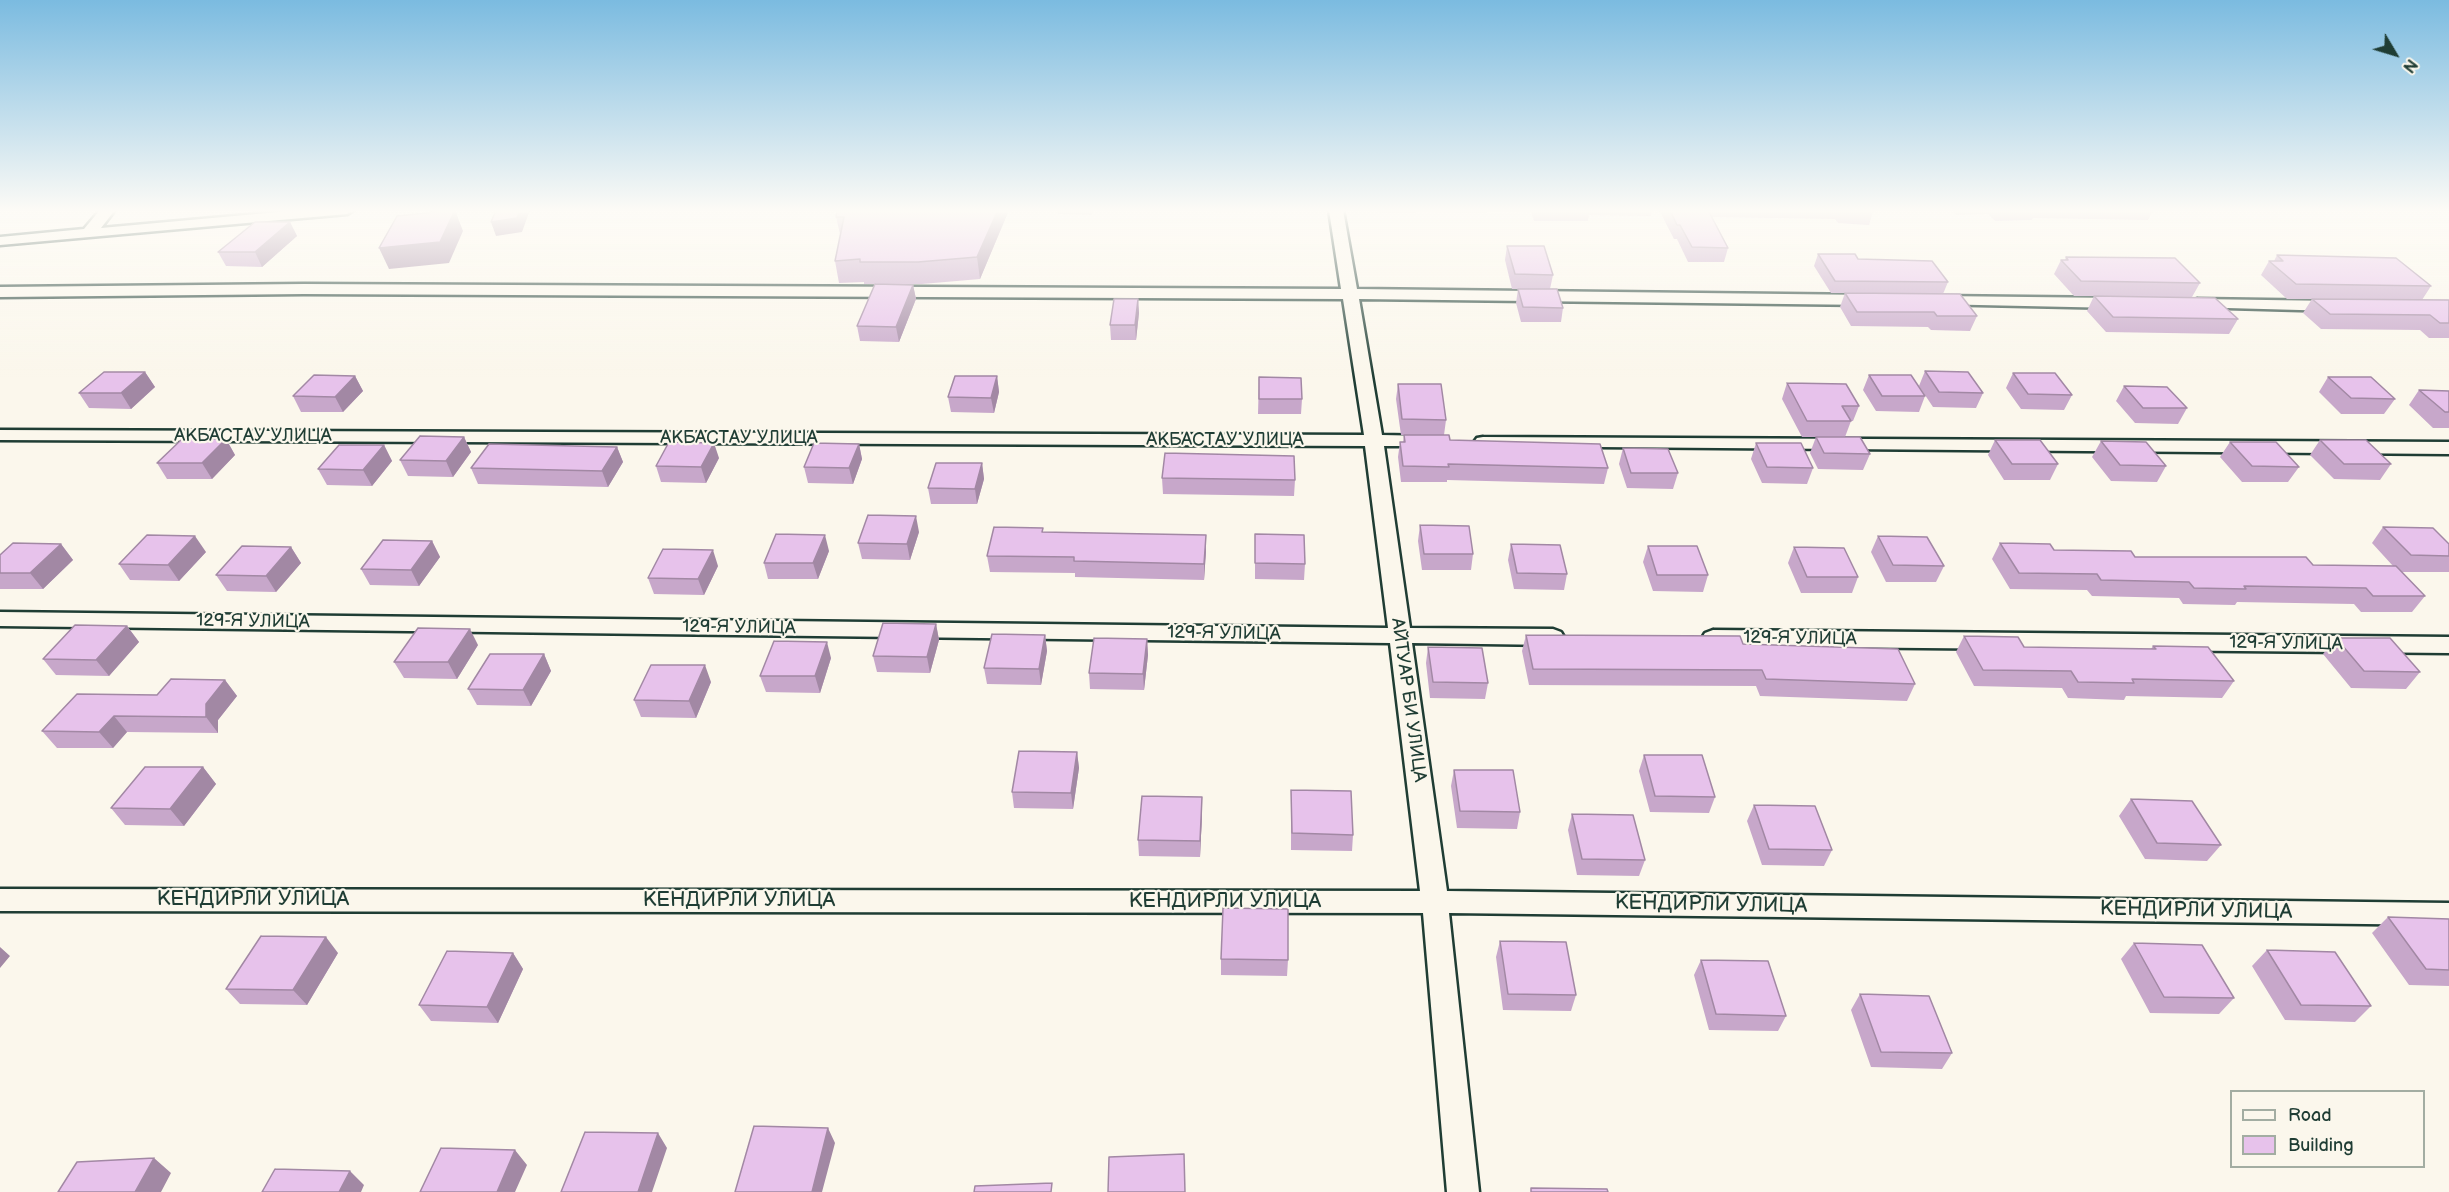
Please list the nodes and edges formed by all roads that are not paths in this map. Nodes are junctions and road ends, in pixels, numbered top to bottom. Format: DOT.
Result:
graph roads {
  1 [pos="1345,266"];
  2 [pos="0,292"];
  3 [pos="1350,294"];
  4 [pos="1887,301"];
  5 [pos="1923,301"];
  6 [pos="2138,304"];
  7 [pos="2186,304"];
  8 [pos="2353,306"];
  9 [pos="0,435"];
  10 [pos="1374,441"];
  11 [pos="1446,441"];
  12 [pos="1470,441"];
  13 [pos="2449,448"];
  14 [pos="0,620"];
  15 [pos="1400,636"];
  16 [pos="1579,637"];
  17 [pos="1698,638"];
  18 [pos="2449,645"];
  19 [pos="0,900"];
  20 [pos="1435,902"];
  21 [pos="2449,914"];
  22 [pos="1463,1192"];
  1 -- 3 [label="street, АЙТУАР БИ УЛИЦА"];
  2 -- 3 [label="street"];
  3 -- 4 [label="street"];
  3 -- 10 [label="street, АЙТУАР БИ УЛИЦА"];
  5 -- 6 [label="street"];
  7 -- 8 [label="street"];
  9 -- 10 [label="street, АКБАСТАУ УЛИЦА"];
  10 -- 11 [label="street, АКБАСТАУ УЛИЦА"];
  10 -- 15 [label="street, АЙТУАР БИ УЛИЦА"];
  12 -- 13 [label="street"];
  14 -- 15 [label="street, 129-Я УЛИЦА"];
  15 -- 16 [label="street, 129-Я УЛИЦА"];
  15 -- 20 [label="street, АЙТУАР БИ УЛИЦА"];
  17 -- 18 [label="street, 129-Я УЛИЦА"];
  19 -- 20 [label="street, КЕНДИРЛИ УЛИЦА"];
  20 -- 21 [label="street, КЕНДИРЛИ УЛИЦА"];
  20 -- 22 [label="street, АЙТУАР БИ УЛИЦА"];
}
